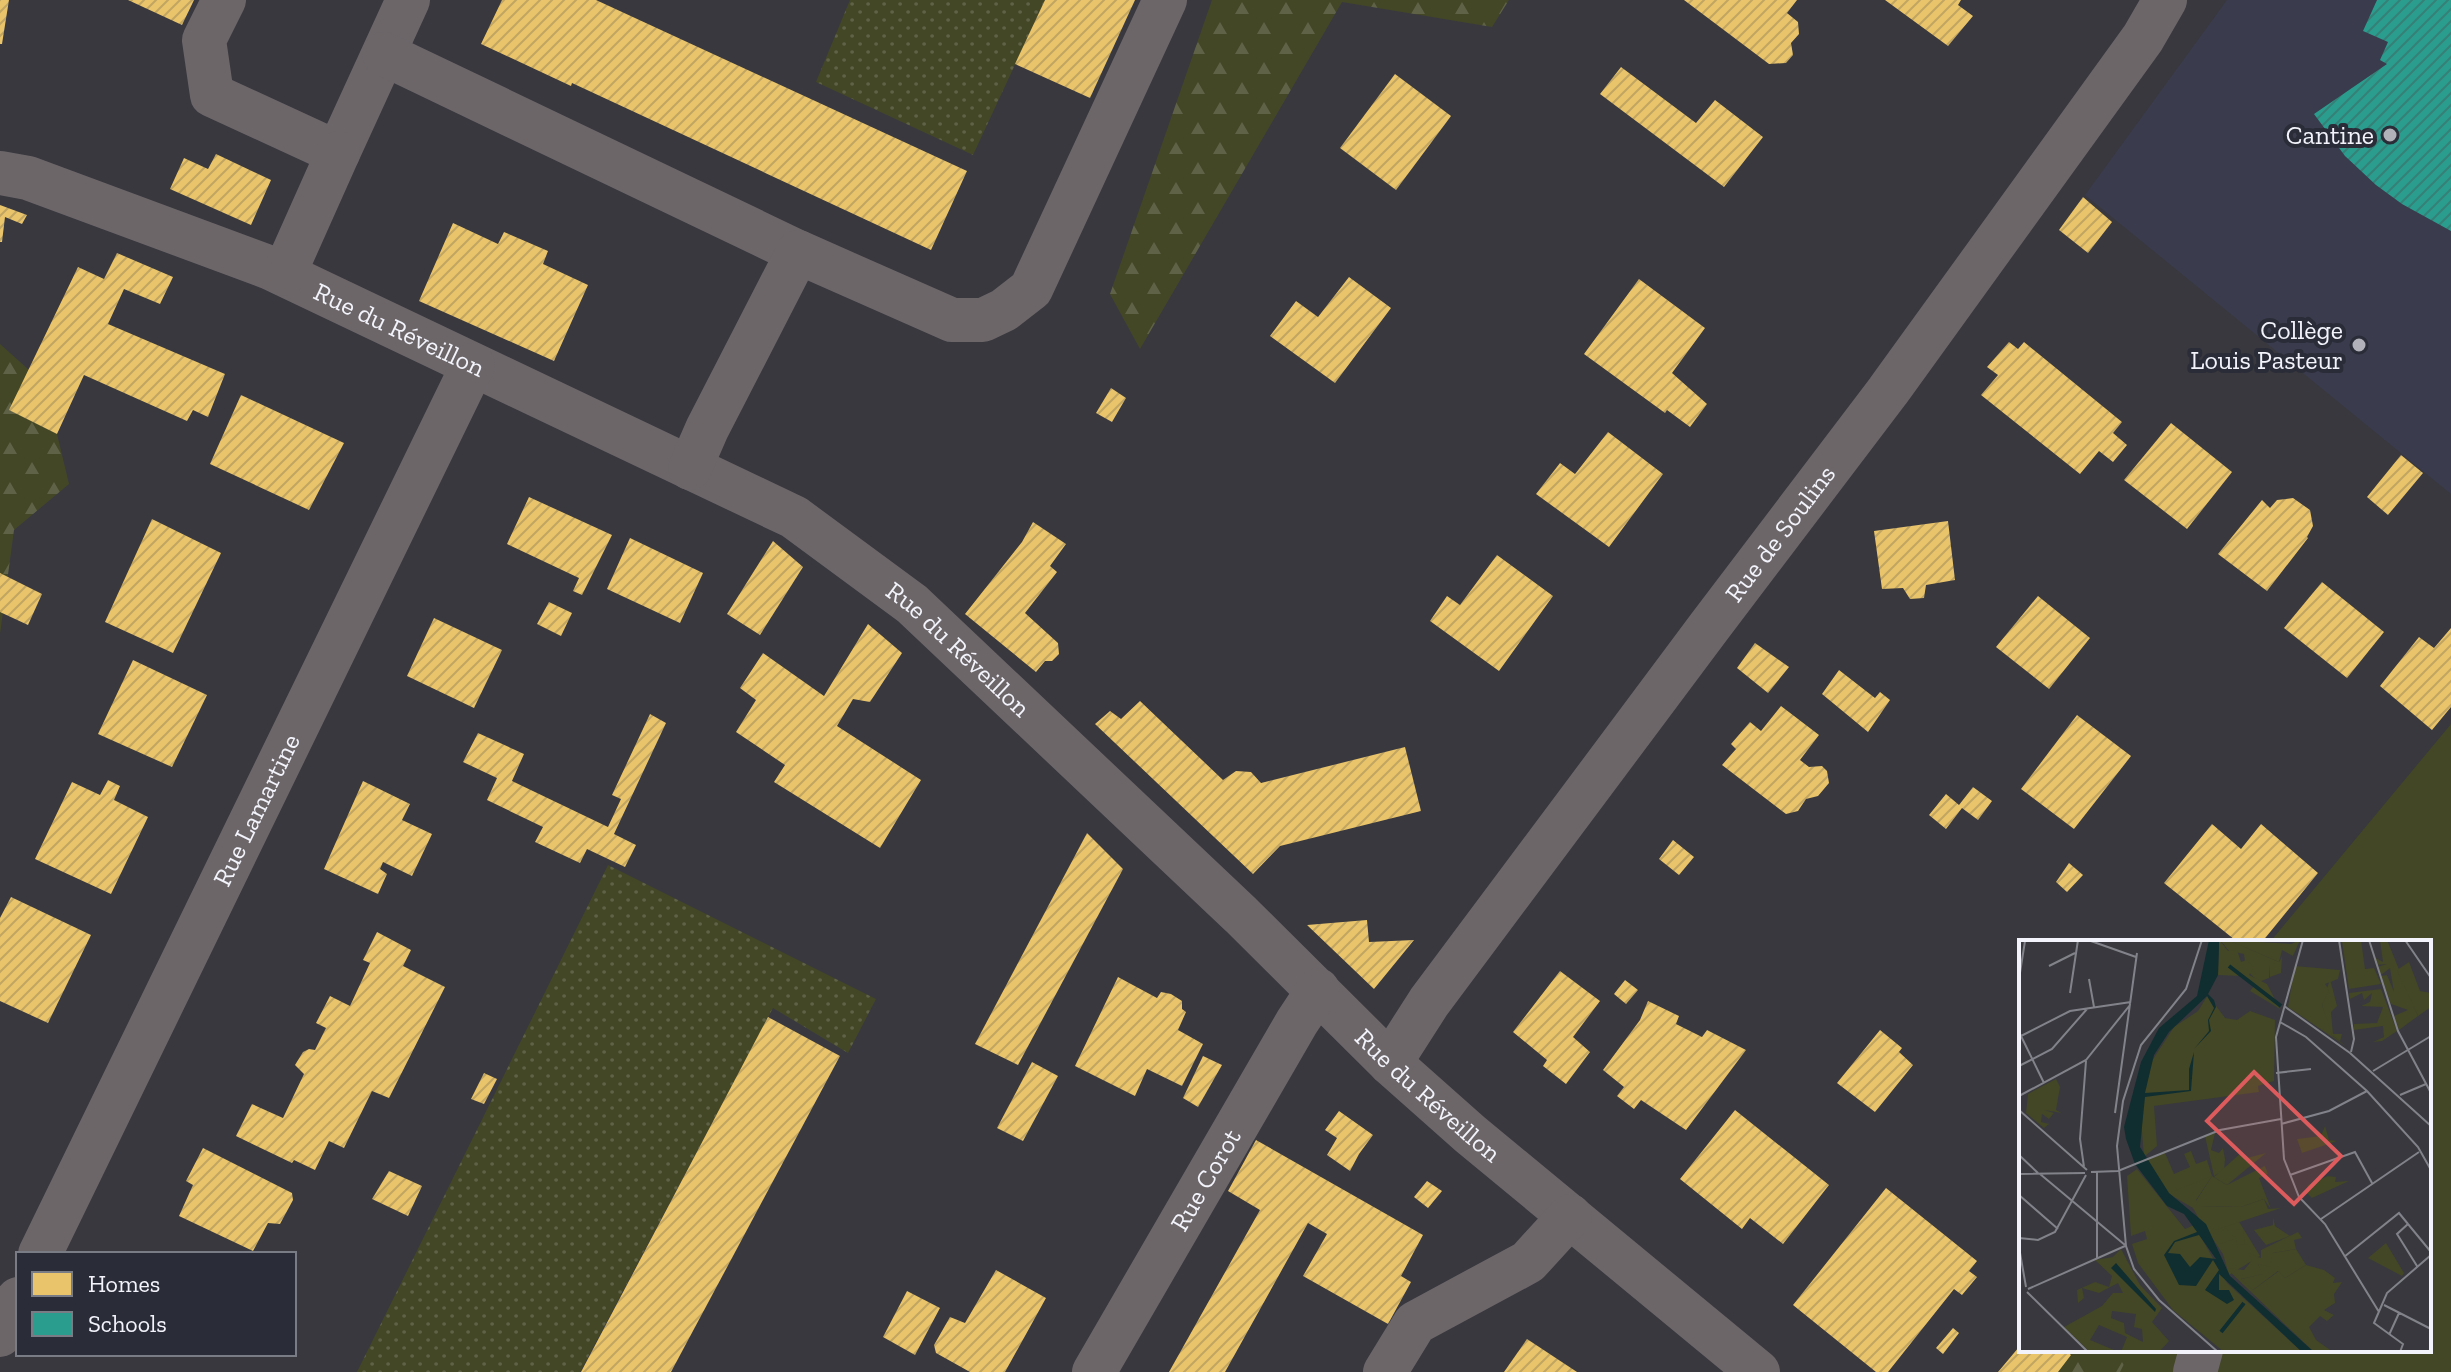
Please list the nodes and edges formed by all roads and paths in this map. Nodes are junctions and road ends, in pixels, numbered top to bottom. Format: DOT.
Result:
graph roads {
  1 [pos="224,0"];
  2 [pos="408,0"];
  3 [pos="1165,0"];
  4 [pos="2165,0"];
  5 [pos="384,54"];
  6 [pos="338,153"];
  7 [pos="0,173"];
  8 [pos="798,252"];
  9 [pos="284,274"];
  10 [pos="473,365"];
  11 [pos="690,468"];
  12 [pos="1318,990"];
  13 [pos="1390,1063"];
  14 [pos="1570,1216"];
  15 [pos="41,1252"];
  16 [pos="16,1303"];
  17 [pos="0,1335"];
  18 [pos="2200,1352"];
  19 [pos="1094,1372"];
  20 [pos="1385,1372"];
  21 [pos="1758,1372"];
  22 [pos="2195,1372"];
  1 -- 6 [label="street"];
  2 -- 5 [label="street"];
  3 -- 8 [label="street"];
  4 -- 13 [label="street, Rue de Soulins"];
  5 -- 6 [label="street"];
  5 -- 8 [label="street"];
  6 -- 9 [label="street"];
  7 -- 9 [label="street, Rue du Réveillon"];
  8 -- 11 [label="street"];
  9 -- 10 [label="street, Rue du Réveillon"];
  10 -- 11 [label="street, Rue du Réveillon"];
  10 -- 15 [label="street, Rue Lamartine"];
  11 -- 12 [label="street, Rue du Réveillon"];
  12 -- 13 [label="street, Rue du Réveillon"];
  12 -- 19 [label="street, Rue Corot"];
  13 -- 14 [label="street, Rue du Réveillon"];
  14 -- 20 [label="street"];
  14 -- 21 [label="street, Rue du Réveillon"];
  16 -- 17 [label="street"];
  18 -- 22 [label="street"];
}
